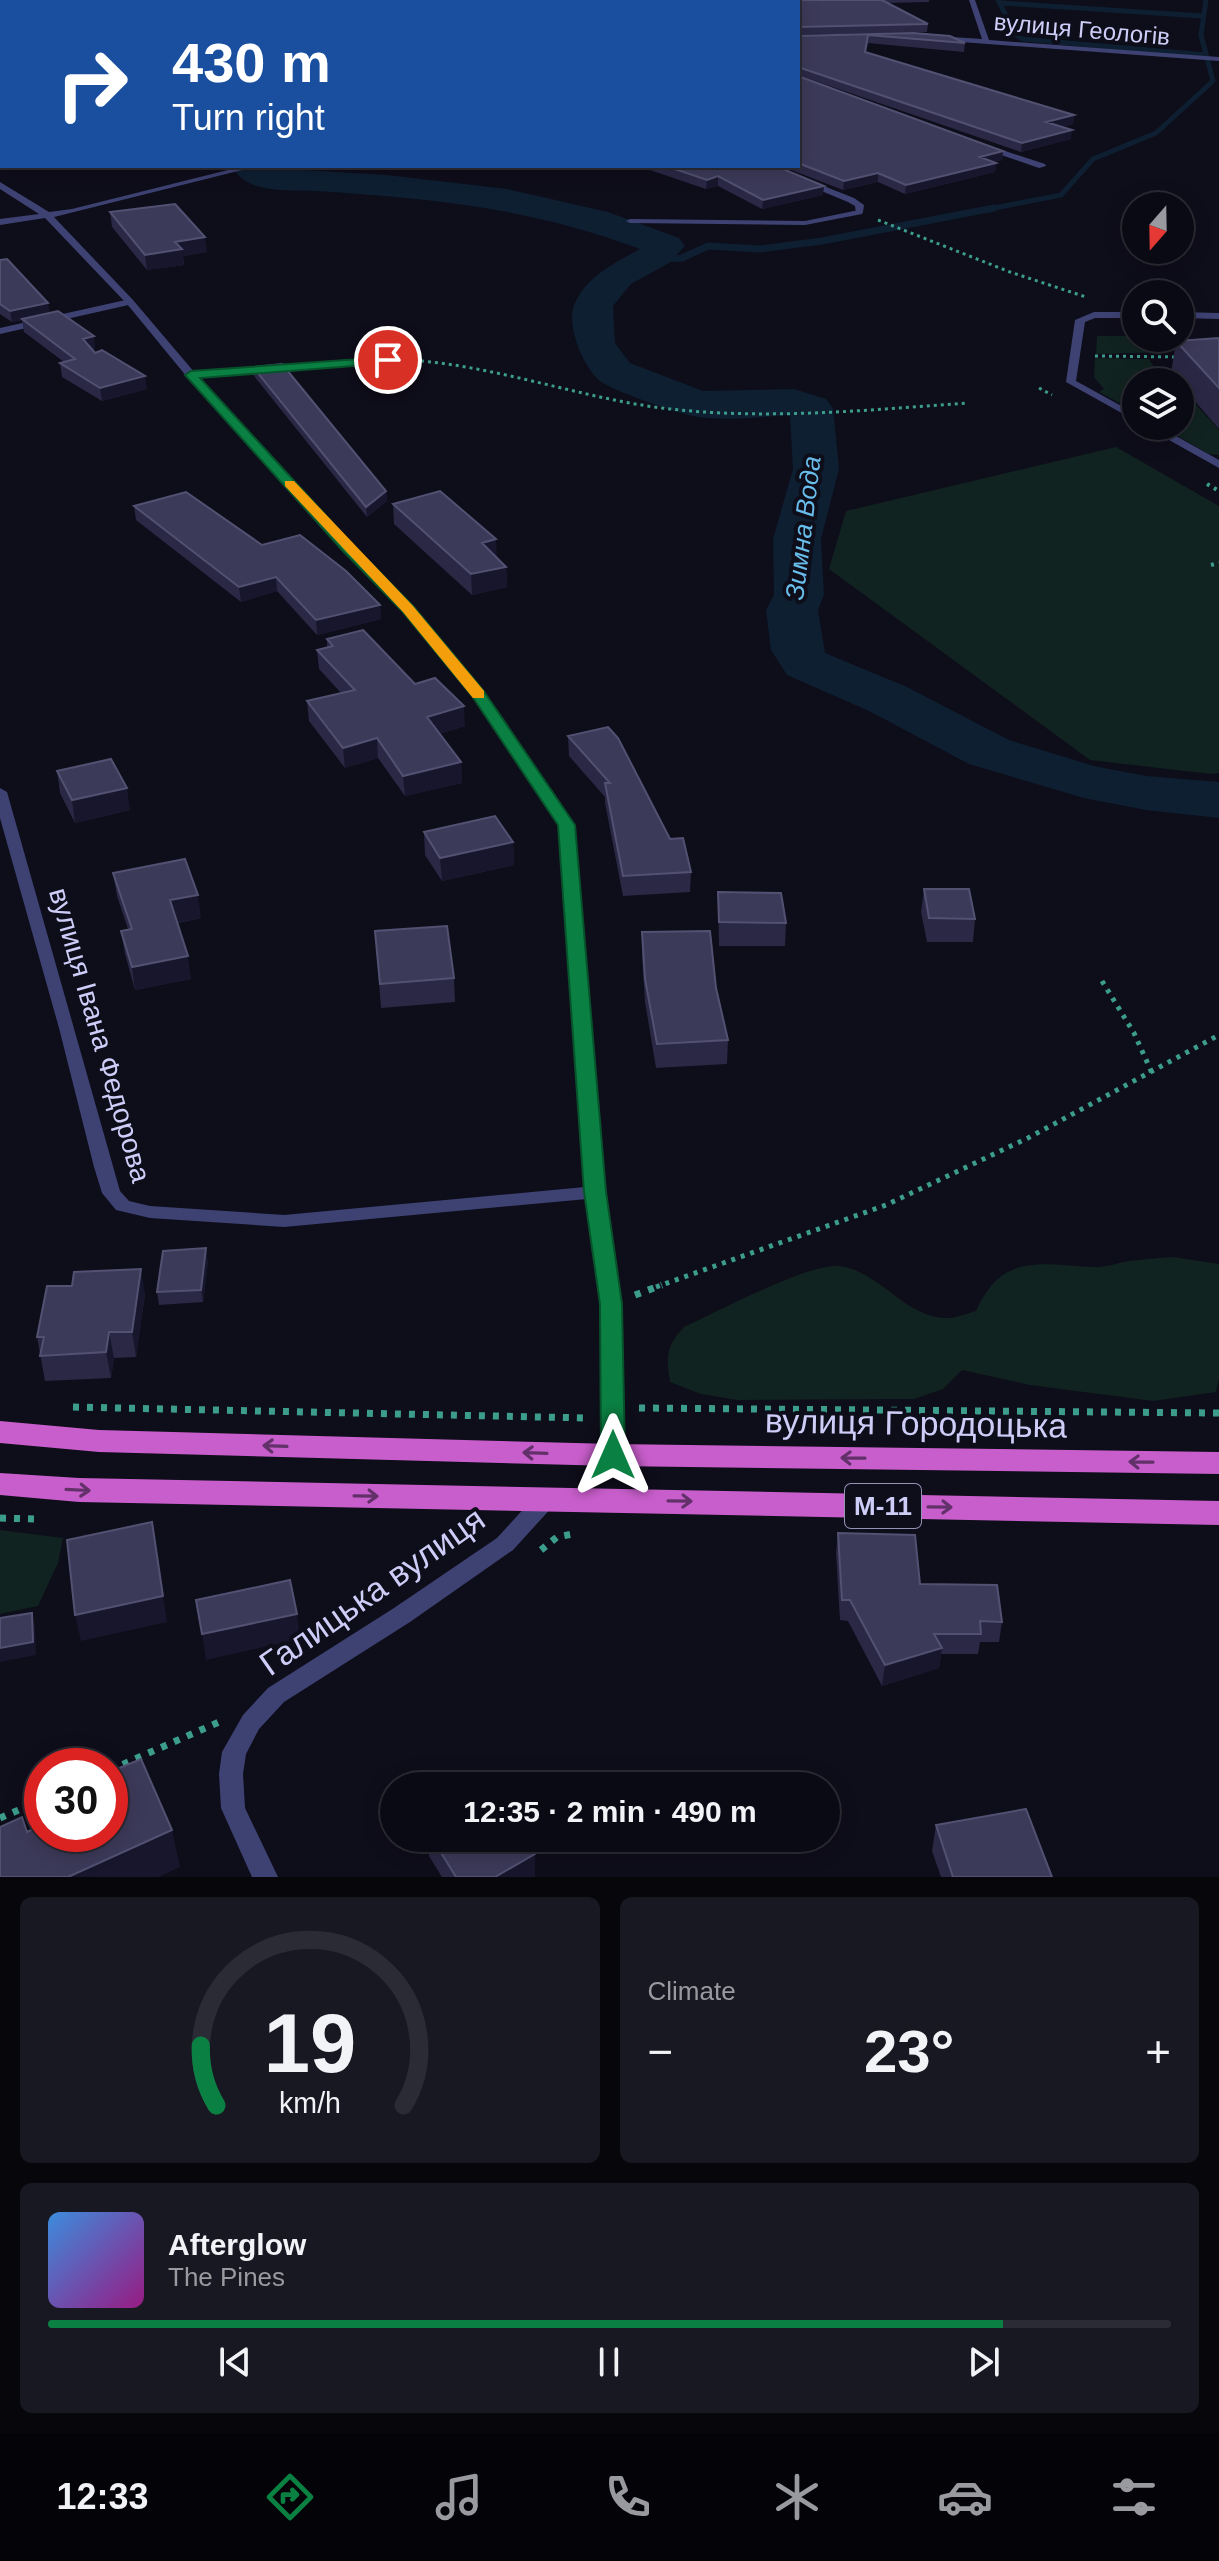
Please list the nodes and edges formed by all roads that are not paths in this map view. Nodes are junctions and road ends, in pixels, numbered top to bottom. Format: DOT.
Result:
graph roads {
  1 [pos="972,0"];
  2 [pos="927,37"];
  3 [pos="986,41"];
  4 [pos="1219,59"];
  5 [pos="968,141"];
  6 [pos="1042,166"];
  7 [pos="246,168"];
  8 [pos="770,168"];
  9 [pos="0,185"];
  10 [pos="859,212"];
  11 [pos="47,215"];
  12 [pos="630,221"];
  13 [pos="0,222"];
  14 [pos="130,302"];
  15 [pos="1122,315"];
  16 [pos="1194,315"];
  17 [pos="1219,316"];
  18 [pos="0,331"];
  19 [pos="388,360"];
  20 [pos="191,375"];
  21 [pos="1122,410"];
  22 [pos="1175,440"];
  23 [pos="1219,465"];
  24 [pos="0,792"];
  25 [pos="595,1192"];
  26 [pos="0,1432"];
  27 [pos="613,1455"];
  28 [pos="1219,1463"];
  29 [pos="0,1484"];
  30 [pos="546,1499"];
  31 [pos="1219,1513"];
  32 [pos="265,1877"];
  1 -- 3 [label="street"];
  2 -- 3 [label="street, вулиця Геологів"];
  3 -- 4 [label="street, вулиця Геологів"];
  5 -- 6 [label="street"];
  7 -- 11 [label="street"];
  8 -- 10 [label="street"];
  9 -- 11 [label="street"];
  10 -- 12 [label="lane"];
  11 -- 13 [label="street"];
  11 -- 14 [label="street"];
  14 -- 18 [label="lane"];
  14 -- 20 [label="street"];
  15 -- 21 [label="street"];
  16 -- 17 [label="street"];
  19 -- 20 [label="lane"];
  20 -- 25 [label="street"];
  22 -- 23 [label="street"];
  24 -- 25 [label="street, вулиця Івана Федорова"];
  25 -- 27 [label="street"];
  27 -- 26 [label="highway, М-11, one-way"];
  28 -- 27 [label="highway, вулиця Городоцька / М-11, one-way"];
  29 -- 30 [label="highway, М-11, one-way"];
  30 -- 31 [label="highway, М-11, one-way"];
  30 -- 32 [label="street, Галицька вулиця"];
}
